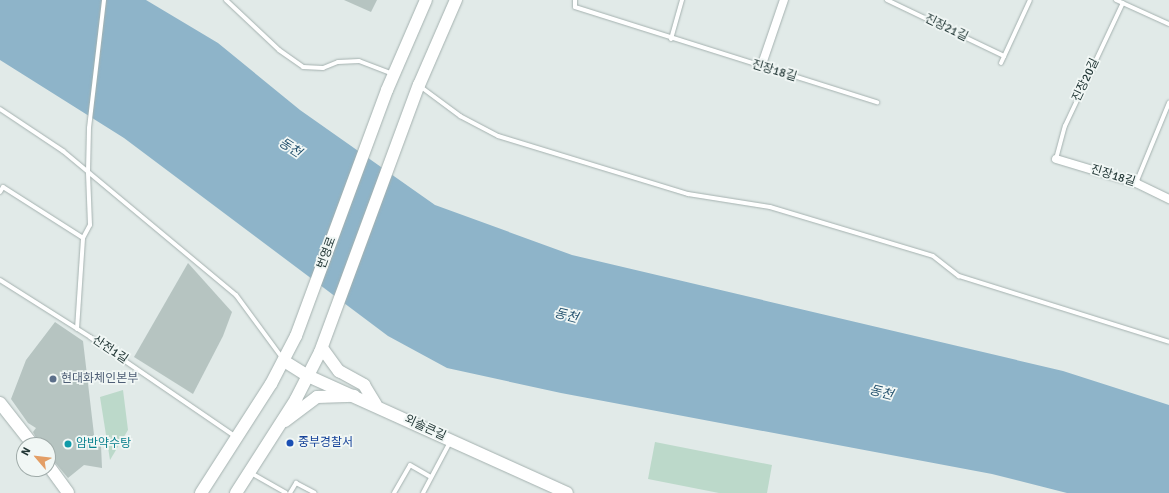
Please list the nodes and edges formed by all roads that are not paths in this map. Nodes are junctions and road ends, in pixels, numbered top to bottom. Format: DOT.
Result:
graph roads {
  1 [pos="104,0"];
  2 [pos="226,0"];
  3 [pos="426,0"];
  4 [pos="456,0"];
  5 [pos="575,0"];
  6 [pos="682,0"];
  7 [pos="784,0"];
  8 [pos="887,0"];
  9 [pos="1030,0"];
  10 [pos="1116,0"];
  11 [pos="1123,3"];
  12 [pos="1169,24"];
  13 [pos="671,39"];
  14 [pos="1004,56"];
  15 [pos="1000,63"];
  16 [pos="761,67"];
  17 [pos="393,74"];
  18 [pos="419,86"];
  19 [pos="878,102"];
  20 [pos="1169,103"];
  21 [pos="0,109"];
  22 [pos="1056,159"];
  23 [pos="88,172"];
  24 [pos="1136,183"];
  25 [pos="0,192"];
  26 [pos="1169,199"];
  27 [pos="83,238"];
  28 [pos="0,280"];
  29 [pos="78,329"];
  30 [pos="1169,342"];
  31 [pos="321,350"];
  32 [pos="284,361"];
  33 [pos="308,376"];
  34 [pos="357,396"];
  35 [pos="0,403"];
  36 [pos="376,405"];
  37 [pos="279,425"];
  38 [pos="27,437"];
  39 [pos="237,438"];
  40 [pos="451,440"];
  41 [pos="249,472"];
  42 [pos="56,476"];
  43 [pos="431,477"];
  44 [pos="68,493"];
  45 [pos="201,493"];
  46 [pos="236,493"];
  47 [pos="286,493"];
  48 [pos="290,493"];
  49 [pos="315,493"];
  50 [pos="394,493"];
  51 [pos="423,493"];
  52 [pos="567,493"];
  1 -- 23 [label="lane"];
  2 -- 17 [label="lane"];
  3 -- 17 [label="main road, 번영로"];
  4 -- 18 [label="main road"];
  5 -- 13 [label="lane, 진장18길"];
  6 -- 13 [label="lane"];
  7 -- 16 [label="street"];
  8 -- 14 [label="lane, 진장21길"];
  9 -- 14 [label="lane"];
  10 -- 11 [label="lane"];
  11 -- 12 [label="lane"];
  11 -- 22 [label="lane, 진장20길"];
  13 -- 16 [label="lane, 진장18길"];
  14 -- 15 [label="lane"];
  16 -- 19 [label="lane, 진장18길"];
  17 -- 32 [label="main road, 번영로"];
  18 -- 30 [label="lane"];
  18 -- 31 [label="main road"];
  20 -- 24 [label="lane"];
  21 -- 23 [label="lane"];
  22 -- 24 [label="street, 진장18길"];
  23 -- 27 [label="lane"];
  23 -- 32 [label="lane"];
  24 -- 26 [label="street, 진장18길"];
  25 -- 27 [label="lane"];
  27 -- 29 [label="lane"];
  28 -- 29 [label="lane, 산전1길"];
  29 -- 39 [label="lane, 산전1길"];
  31 -- 33 [label="main road"];
  31 -- 36 [label="main road"];
  32 -- 33 [label="main road, 외솔큰길"];
  32 -- 39 [label="main road, 번영로"];
  33 -- 34 [label="main road, 외솔큰길"];
  33 -- 37 [label="main road"];
  34 -- 36 [label="main road, 외솔큰길"];
  34 -- 37 [label="main road"];
  35 -- 38 [label="main road"];
  36 -- 40 [label="main road, 외솔큰길"];
  37 -- 41 [label="main road"];
  39 -- 45 [label="main road, 번영로"];
  40 -- 43 [label="lane"];
  40 -- 52 [label="main road, 외솔큰길"];
  41 -- 46 [label="main road"];
  41 -- 47 [label="lane"];
  42 -- 44 [label="main road"];
  43 -- 50 [label="lane"];
  43 -- 51 [label="lane"];
  48 -- 49 [label="lane"];
}
